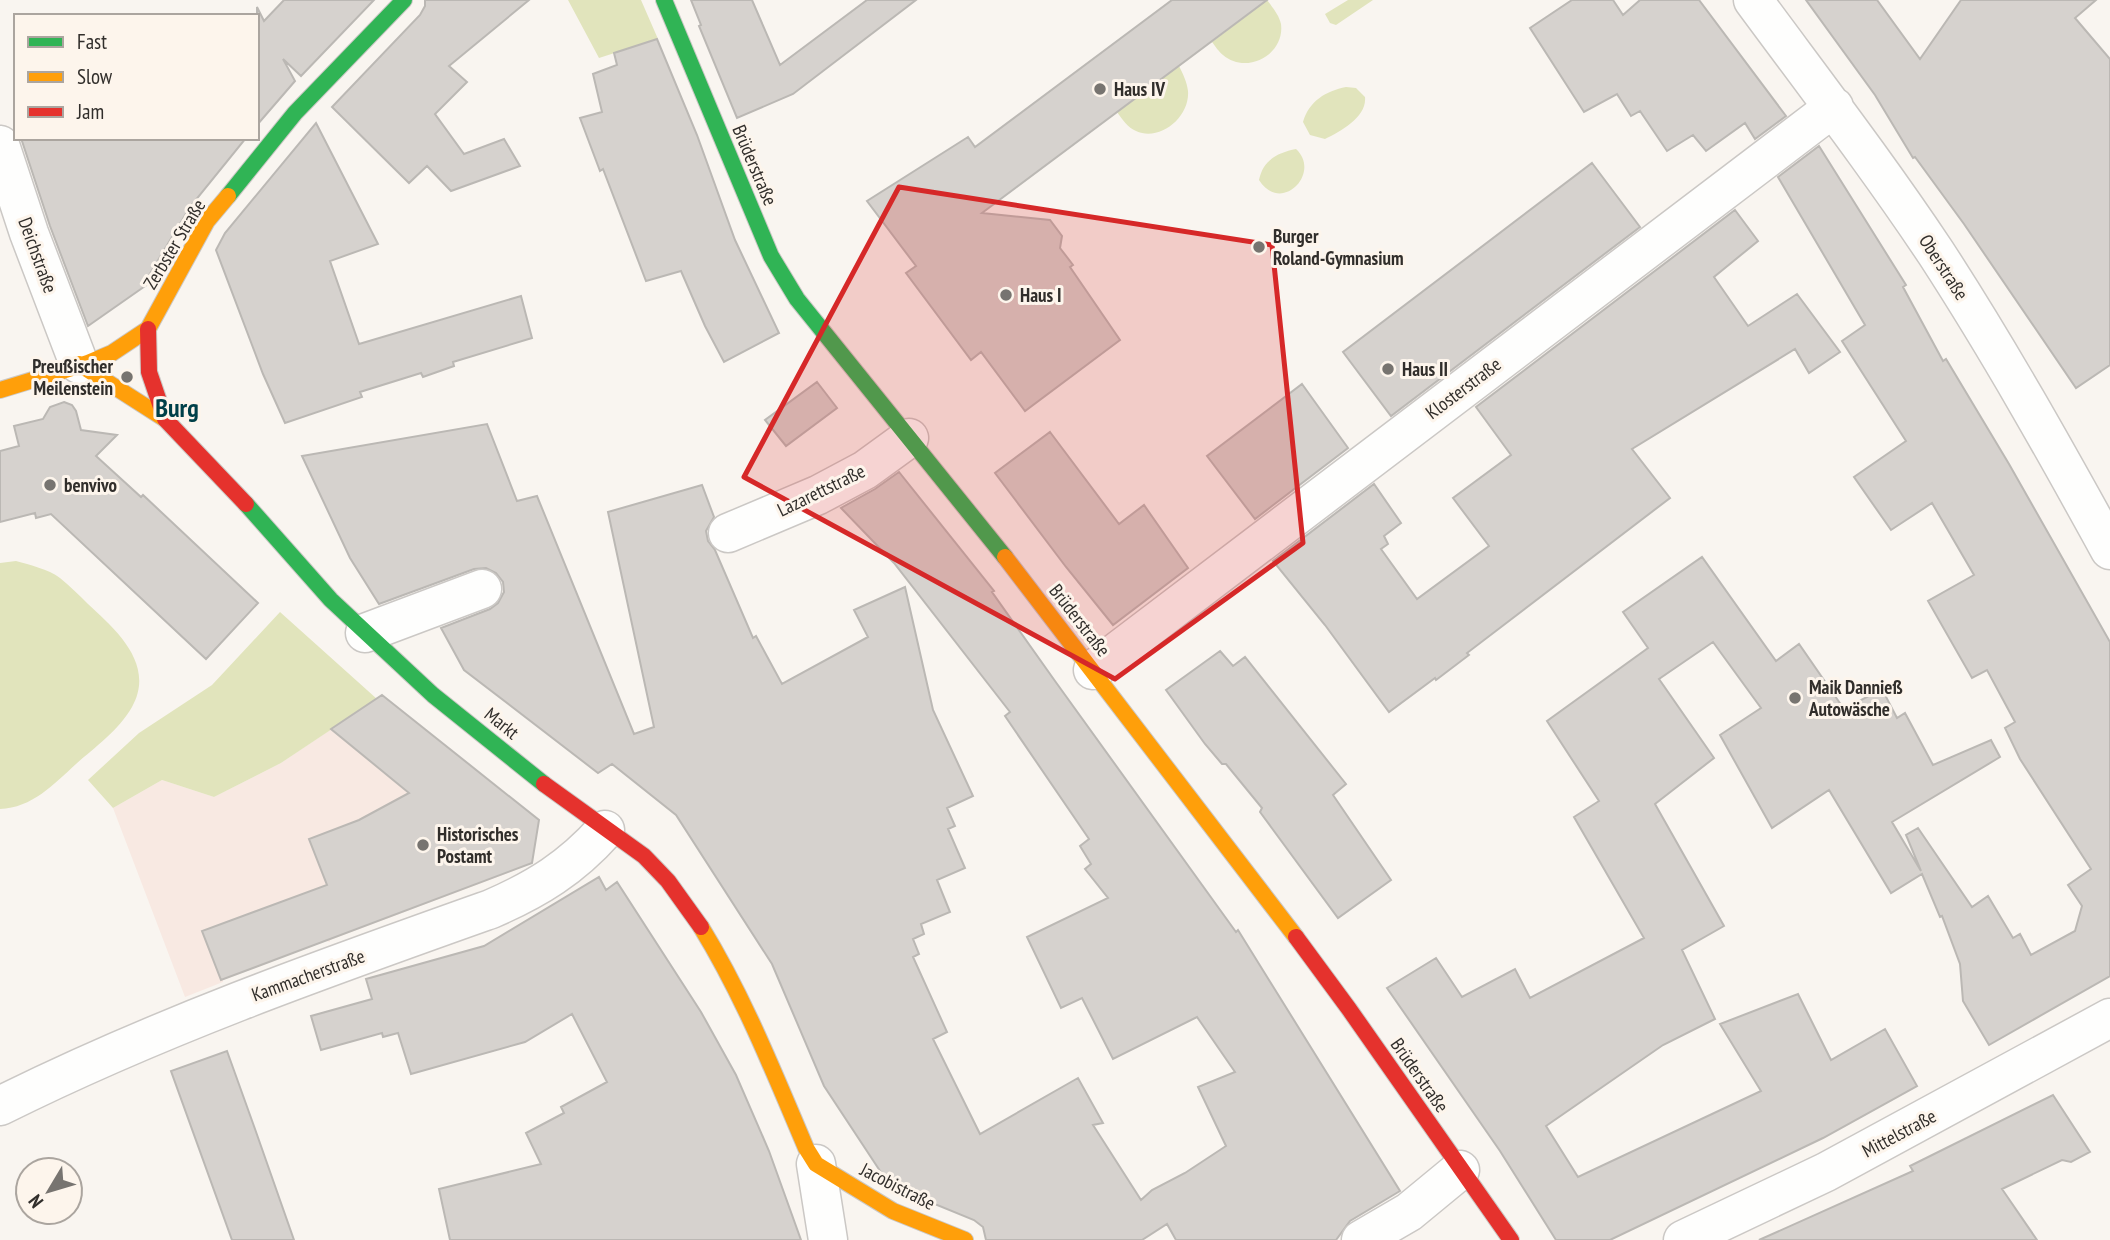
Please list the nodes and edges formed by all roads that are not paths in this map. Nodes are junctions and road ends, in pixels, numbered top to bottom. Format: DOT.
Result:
graph roads {
  1 [pos="404,0"];
  2 [pos="664,0"];
  3 [pos="1753,0"];
  4 [pos="1834,107"];
  5 [pos="0,145"];
  6 [pos="148,329"];
  7 [pos="79,364"];
  8 [pos="0,390"];
  9 [pos="165,419"];
  10 [pos="909,438"];
  11 [pos="728,533"];
  12 [pos="2110,551"];
  13 [pos="482,589"];
  14 [pos="365,633"];
  15 [pos="1093,670"];
  16 [pos="605,830"];
  17 [pos="2110,1018"];
  18 [pos="0,1106"];
  19 [pos="816,1164"];
  20 [pos="1460,1170"];
  21 [pos="828,1240"];
  22 [pos="965,1240"];
  23 [pos="1361,1240"];
  24 [pos="1511,1240"];
  25 [pos="1684,1240"];
  1 -- 6 [label="street, Zerbster Straße"];
  2 -- 10 [label="street, Brüderstraße"];
  3 -- 4 [label="street, Oberstraße"];
  4 -- 12 [label="street, Oberstraße"];
  4 -- 15 [label="street, Klosterstraße"];
  5 -- 7 [label="street, Deichstraße"];
  6 -- 7 [label="street, Zerbster Straße"];
  6 -- 9 [label="street, Markt"];
  7 -- 8 [label="street, Zerbster Straße"];
  7 -- 9 [label="street"];
  9 -- 14 [label="street, Markt"];
  10 -- 11 [label="street, Lazarettstraße"];
  10 -- 15 [label="street, Brüderstraße"];
  13 -- 14 [label="street"];
  14 -- 16 [label="street, Markt"];
  15 -- 20 [label="street, Brüderstraße"];
  16 -- 18 [label="street, Kammacherstraße"];
  16 -- 19 [label="street, Markt"];
  17 -- 25 [label="street, Mittelstraße"];
  19 -- 21 [label="street"];
  19 -- 22 [label="street, Jacobistraße"];
  20 -- 23 [label="street"];
  20 -- 24 [label="street, Brüderstraße"];
}
